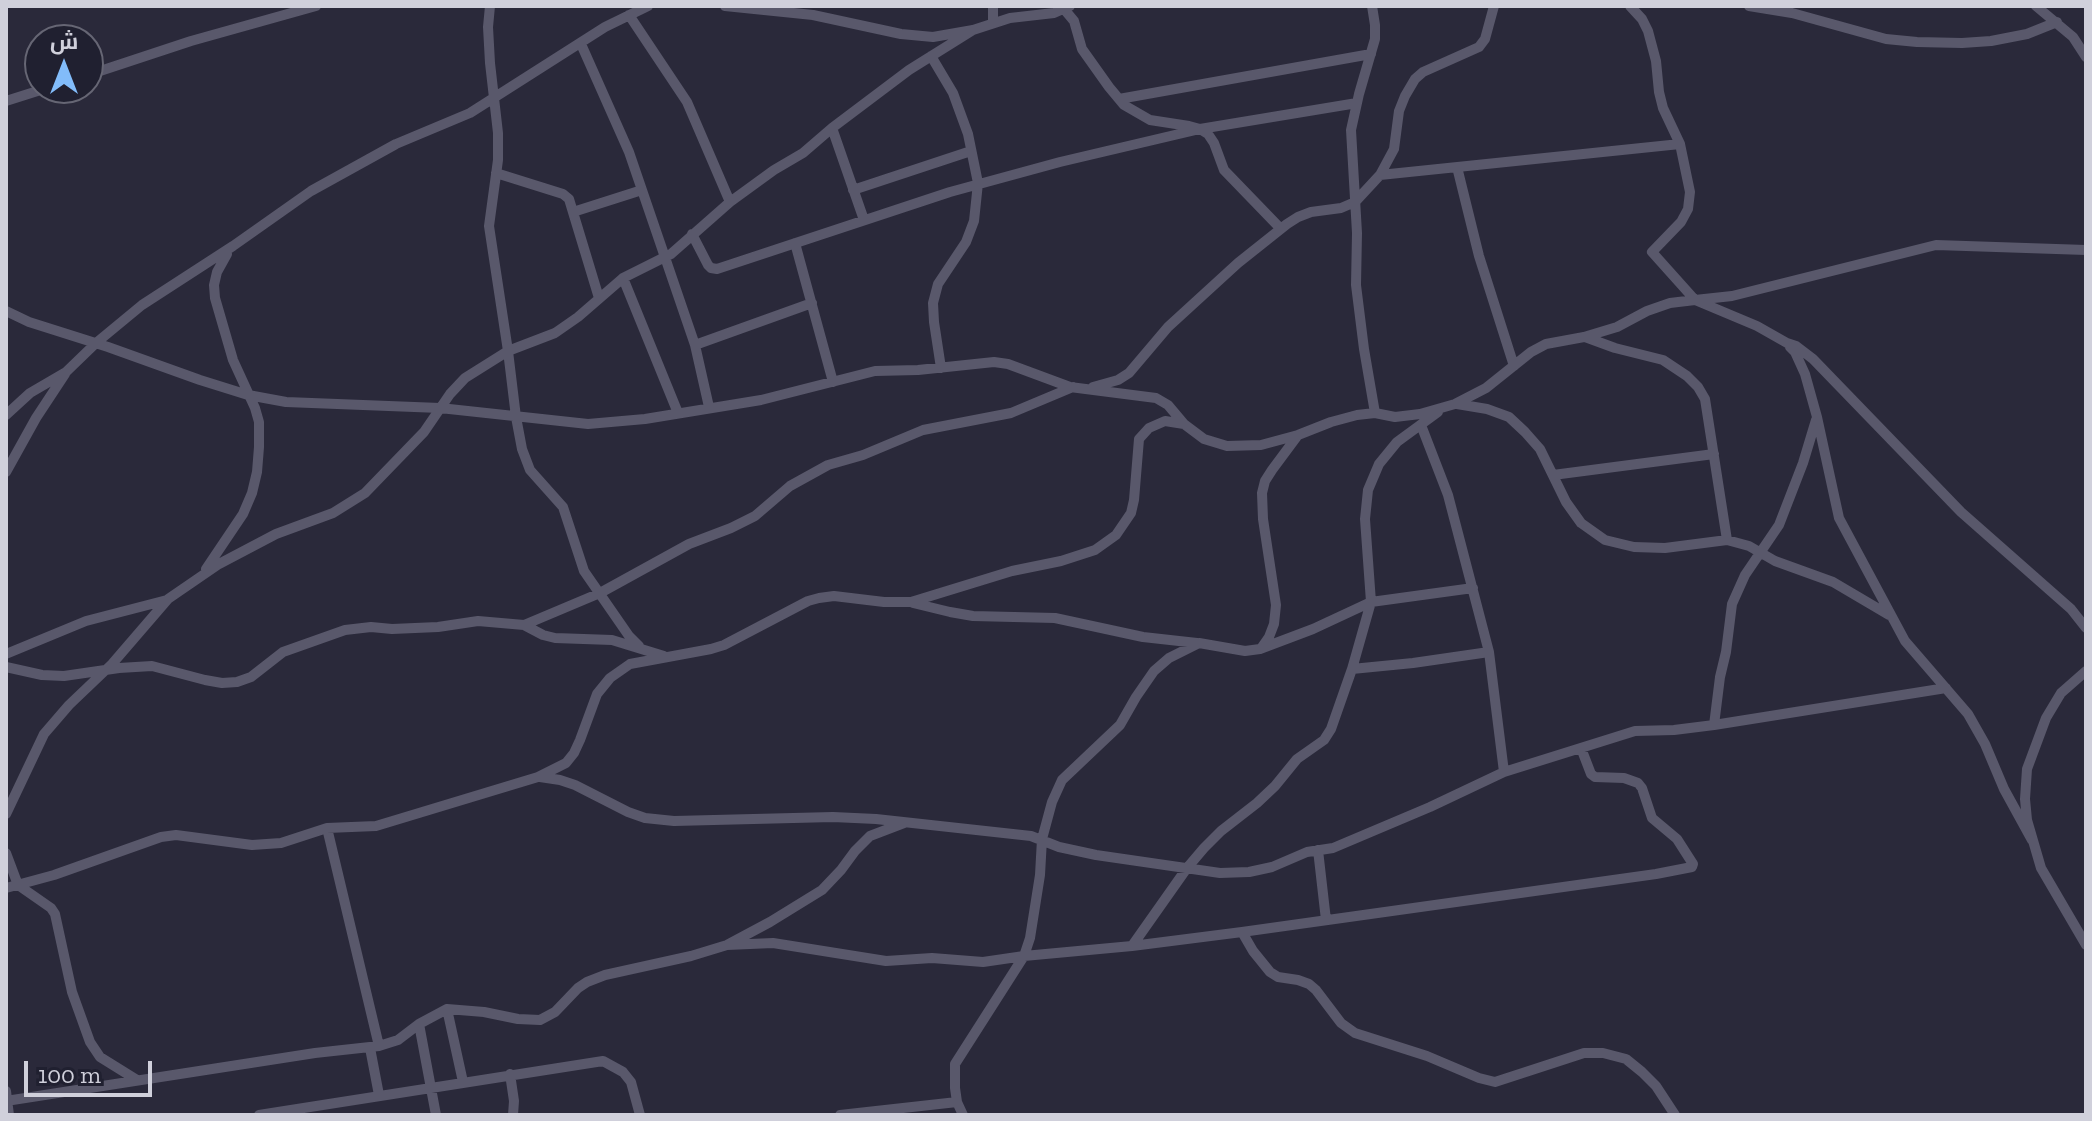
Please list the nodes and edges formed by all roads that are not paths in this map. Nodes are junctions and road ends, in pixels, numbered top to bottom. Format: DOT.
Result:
graph roads {
  1 [pos="316,6"];
  2 [pos="490,6"];
  3 [pos="648,6"];
  4 [pos="725,6"];
  5 [pos="993,6"];
  6 [pos="1372,6"];
  7 [pos="1494,6"];
  8 [pos="1630,6"];
  9 [pos="1749,6"];
  10 [pos="2036,6"];
  11 [pos="1067,8"];
  12 [pos="629,15"];
  13 [pos="2057,22"];
  14 [pos="993,23"];
  15 [pos="973,30"];
  16 [pos="581,44"];
  17 [pos="1371,54"];
  18 [pos="931,56"];
  19 [pos="2086,57"];
  20 [pos="104,70"];
  21 [pos="494,98"];
  22 [pos="1119,99"];
  23 [pos="1357,103"];
  24 [pos="832,128"];
  25 [pos="1200,129"];
  26 [pos="1680,144"];
  27 [pos="971,151"];
  28 [pos="1457,167"];
  29 [pos="496,173"];
  30 [pos="1380,175"];
  31 [pos="978,183"];
  32 [pos="642,190"];
  33 [pos="853,190"];
  34 [pos="730,202"];
  35 [pos="1355,202"];
  36 [pos="573,212"];
  37 [pos="864,220"];
  38 [pos="1281,229"];
  39 [pos="692,234"];
  40 [pos="795,243"];
  41 [pos="233,246"];
  42 [pos="2086,250"];
  43 [pos="664,258"];
  44 [pos="623,278"];
  45 [pos="599,298"];
  46 [pos="1695,300"];
  47 [pos="812,303"];
  48 [pos="6,311"];
  49 [pos="1584,337"];
  50 [pos="96,343"];
  51 [pos="1787,343"];
  52 [pos="695,345"];
  53 [pos="508,351"];
  54 [pos="1514,366"];
  55 [pos="941,368"];
  56 [pos="66,372"];
  57 [pos="833,382"];
  58 [pos="1070,387"];
  59 [pos="248,395"];
  60 [pos="1455,404"];
  61 [pos="709,407"];
  62 [pos="440,408"];
  63 [pos="1442,409"];
  64 [pos="678,413"];
  65 [pos="1375,413"];
  66 [pos="6,415"];
  67 [pos="516,417"];
  68 [pos="1817,417"];
  69 [pos="1184,424"];
  70 [pos="1421,425"];
  71 [pos="1298,435"];
  72 [pos="1714,454"];
  73 [pos="6,472"];
  74 [pos="1553,475"];
  75 [pos="1727,540"];
  76 [pos="1761,553"];
  77 [pos="202,576"];
  78 [pos="1473,588"];
  79 [pos="600,593"];
  80 [pos="168,599"];
  81 [pos="911,602"];
  82 [pos="1371,602"];
  83 [pos="1894,619"];
  84 [pos="524,625"];
  85 [pos="2086,628"];
  86 [pos="1199,643"];
  87 [pos="1260,649"];
  88 [pos="643,650"];
  89 [pos="1489,652"];
  90 [pos="6,654"];
  91 [pos="669,658"];
  92 [pos="6,667"];
  93 [pos="1352,669"];
  94 [pos="104,671"];
  95 [pos="2086,671"];
  96 [pos="1946,688"];
  97 [pos="1714,725"];
  98 [pos="1581,748"];
  99 [pos="1504,772"];
  100 [pos="538,777"];
  101 [pos="6,814"];
  102 [pos="907,822"];
  103 [pos="327,828"];
  104 [pos="1042,839"];
  105 [pos="2032,840"];
  106 [pos="1318,850"];
  107 [pos="6,853"];
  108 [pos="1187,868"];
  109 [pos="18,885"];
  110 [pos="6,888"];
  111 [pos="1326,920"];
  112 [pos="1242,932"];
  113 [pos="727,945"];
  114 [pos="2086,945"];
  115 [pos="1132,946"];
  116 [pos="1024,956"];
  117 [pos="447,1009"];
  118 [pos="419,1024"];
  119 [pos="374,1047"];
  120 [pos="510,1074"];
  121 [pos="137,1080"];
  122 [pos="463,1082"];
  123 [pos="431,1087"];
  124 [pos="379,1095"];
  125 [pos="6,1098"];
  126 [pos="957,1102"];
  127 [pos="266,1114"];
  128 [pos="9,1115"];
  129 [pos="259,1115"];
  130 [pos="436,1115"];
  131 [pos="513,1115"];
  132 [pos="640,1115"];
  133 [pos="840,1115"];
  134 [pos="963,1115"];
  135 [pos="1675,1115"];
  1 -- 20 [label="street"];
  2 -- 21 [label="street"];
  3 -- 12 [label="street"];
  4 -- 15 [label="street"];
  5 -- 14 [label="street"];
  6 -- 17 [label="street"];
  7 -- 30 [label="street"];
  8 -- 26 [label="street"];
  9 -- 13 [label="street"];
  10 -- 13 [label="street"];
  11 -- 14 [label="street"];
  11 -- 22 [label="street"];
  12 -- 16 [label="street"];
  12 -- 34 [label="street"];
  13 -- 19 [label="street"];
  14 -- 15 [label="street"];
  15 -- 18 [label="street"];
  16 -- 21 [label="street"];
  16 -- 32 [label="street"];
  17 -- 22 [label="street"];
  17 -- 23 [label="street"];
  18 -- 24 [label="street"];
  18 -- 27 [label="street"];
  21 -- 29 [label="street"];
  21 -- 41 [label="street"];
  22 -- 25 [label="street"];
  23 -- 25 [label="street"];
  23 -- 35 [label="street"];
  24 -- 33 [label="street"];
  24 -- 34 [label="street"];
  25 -- 31 [label="street"];
  25 -- 38 [label="street"];
  26 -- 28 [label="street"];
  26 -- 46 [label="street"];
  27 -- 31 [label="street"];
  27 -- 33 [label="street"];
  28 -- 30 [label="street"];
  28 -- 54 [label="street"];
  29 -- 36 [label="street"];
  29 -- 53 [label="street"];
  30 -- 35 [label="street"];
  31 -- 37 [label="street"];
  31 -- 55 [label="street"];
  32 -- 36 [label="street"];
  32 -- 43 [label="street"];
  33 -- 37 [label="street"];
  34 -- 39 [label="street"];
  35 -- 38 [label="street"];
  35 -- 65 [label="street"];
  36 -- 45 [label="street"];
  37 -- 40 [label="street"];
  38 -- 58 [label="street"];
  39 -- 40 [label="street"];
  39 -- 43 [label="street"];
  40 -- 47 [label="street"];
  41 -- 50 [label="street"];
  41 -- 59 [label="street"];
  42 -- 46 [label="street"];
  43 -- 44 [label="street"];
  43 -- 52 [label="street"];
  44 -- 45 [label="street"];
  44 -- 64 [label="street"];
  45 -- 53 [label="street"];
  46 -- 49 [label="street"];
  46 -- 51 [label="street"];
  47 -- 52 [label="street"];
  47 -- 57 [label="street"];
  48 -- 50 [label="street"];
  49 -- 54 [label="street"];
  49 -- 72 [label="street"];
  50 -- 56 [label="street"];
  50 -- 59 [label="street"];
  51 -- 68 [label="street"];
  51 -- 85 [label="street"];
  52 -- 61 [label="street"];
  53 -- 62 [label="street"];
  53 -- 67 [label="street"];
  54 -- 60 [label="street"];
  55 -- 57 [label="street"];
  55 -- 58 [label="street"];
  56 -- 66 [label="street"];
  56 -- 73 [label="street"];
  57 -- 61 [label="street"];
  58 -- 69 [label="street"];
  58 -- 79 [label="street"];
  59 -- 62 [label="street"];
  59 -- 77 [label="street"];
  60 -- 63 [label="street"];
  60 -- 74 [label="street"];
  61 -- 64 [label="street"];
  62 -- 67 [label="street"];
  62 -- 77 [label="street"];
  63 -- 65 [label="street"];
  63 -- 70 [label="street"];
  64 -- 67 [label="street"];
  65 -- 71 [label="street"];
  67 -- 79 [label="street"];
  68 -- 76 [label="street"];
  68 -- 83 [label="street"];
  69 -- 71 [label="street"];
  69 -- 81 [label="street"];
  70 -- 78 [label="street"];
  70 -- 82 [label="street"];
  71 -- 87 [label="street"];
  72 -- 74 [label="street"];
  72 -- 75 [label="street"];
  74 -- 75 [label="street"];
  75 -- 76 [label="street"];
  76 -- 83 [label="street"];
  76 -- 97 [label="street"];
  77 -- 80 [label="street"];
  78 -- 82 [label="street"];
  78 -- 89 [label="street"];
  79 -- 84 [label="street"];
  79 -- 88 [label="street"];
  80 -- 90 [label="street"];
  80 -- 94 [label="street"];
  81 -- 86 [label="street"];
  81 -- 91 [label="street"];
  82 -- 87 [label="street"];
  82 -- 93 [label="street"];
  83 -- 96 [label="street"];
  84 -- 88 [label="street"];
  84 -- 94 [label="street"];
  86 -- 87 [label="street"];
  86 -- 104 [label="street"];
  88 -- 91 [label="street"];
  89 -- 93 [label="street"];
  89 -- 99 [label="street"];
  91 -- 100 [label="street"];
  92 -- 94 [label="street"];
  93 -- 108 [label="street"];
  94 -- 101 [label="street"];
  95 -- 105 [label="street"];
  96 -- 97 [label="street"];
  96 -- 105 [label="street"];
  97 -- 98 [label="street"];
  98 -- 99 [label="street"];
  98 -- 111 [label="street"];
  99 -- 106 [label="street"];
  100 -- 102 [label="street"];
  100 -- 103 [label="street"];
  102 -- 104 [label="street"];
  102 -- 113 [label="street"];
  103 -- 109 [label="street"];
  103 -- 119 [label="street"];
  104 -- 108 [label="street"];
  104 -- 116 [label="street"];
  105 -- 114 [label="street"];
  106 -- 108 [label="street"];
  106 -- 111 [label="street"];
  107 -- 109 [label="street"];
  108 -- 115 [label="street"];
  109 -- 110 [label="street"];
  109 -- 121 [label="street"];
  111 -- 112 [label="street"];
  112 -- 115 [label="street"];
  112 -- 135 [label="street"];
  113 -- 116 [label="street"];
  113 -- 117 [label="street"];
  115 -- 116 [label="street"];
  116 -- 126 [label="street"];
  117 -- 118 [label="street"];
  117 -- 122 [label="street"];
  118 -- 119 [label="street"];
  118 -- 123 [label="street"];
  119 -- 121 [label="street"];
  119 -- 124 [label="street"];
  120 -- 122 [label="street"];
  120 -- 131 [label="street"];
  120 -- 132 [label="street"];
  121 -- 125 [label="street"];
  122 -- 123 [label="street"];
  123 -- 124 [label="street"];
  123 -- 130 [label="street"];
  124 -- 127 [label="street"];
  125 -- 128 [label="street"];
  126 -- 133 [label="street"];
  126 -- 134 [label="street"];
  127 -- 129 [label="street"];
}
